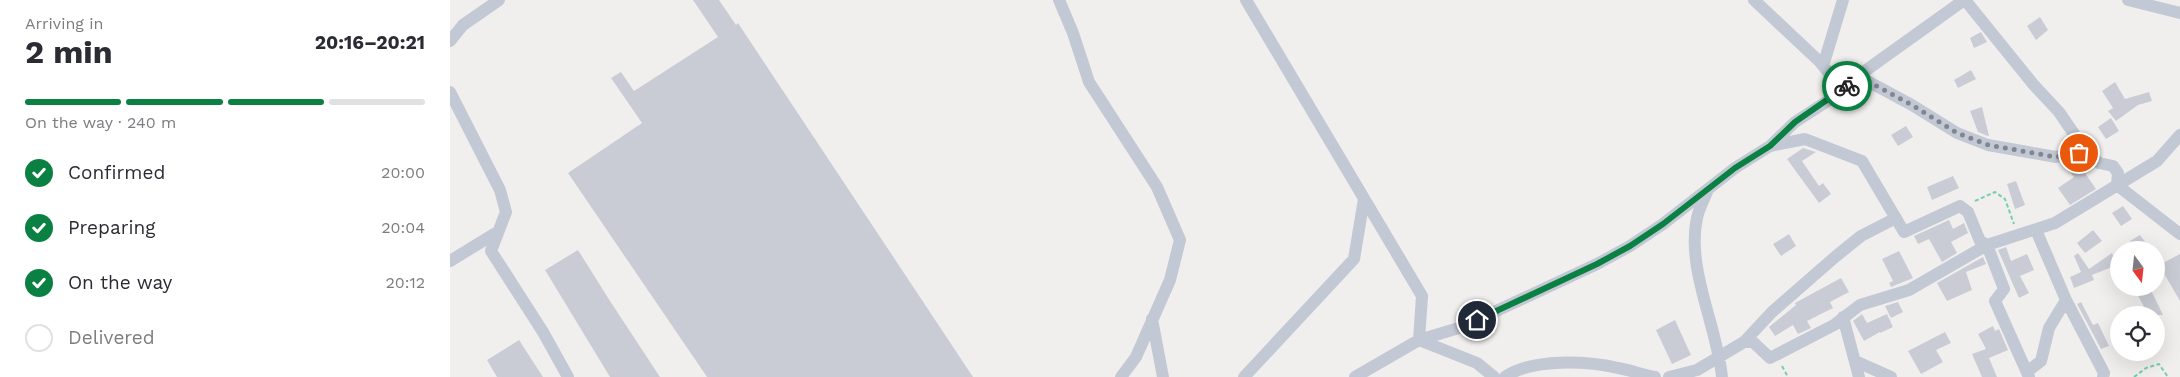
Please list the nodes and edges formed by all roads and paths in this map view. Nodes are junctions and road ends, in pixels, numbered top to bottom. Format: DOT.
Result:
graph roads {
  1 [pos="499,0"];
  2 [pos="1059,0"];
  3 [pos="1246,0"];
  4 [pos="1754,0"];
  5 [pos="1843,0"];
  6 [pos="1965,0"];
  7 [pos="2128,0"];
  8 [pos="2180,13"];
  9 [pos="450,40"];
  10 [pos="1823,66"];
  11 [pos="1858,76"];
  12 [pos="1843,90"];
  13 [pos="450,92"];
  14 [pos="2180,135"];
  15 [pos="1770,146"];
  16 [pos="2085,150"];
  17 [pos="2117,185"];
  18 [pos="1708,189"];
  19 [pos="1364,199"];
  20 [pos="1964,208"];
  21 [pos="1896,218"];
  22 [pos="2036,230"];
  23 [pos="2179,231"];
  24 [pos="496,234"];
  25 [pos="2018,236"];
  26 [pos="1987,245"];
  27 [pos="450,261"];
  28 [pos="2066,300"];
  29 [pos="1843,318"];
  30 [pos="1152,319"];
  31 [pos="1418,340"];
  32 [pos="1744,342"];
  33 [pos="1720,356"];
  34 [pos="1855,361"];
  35 [pos="2028,374"];
  36 [pos="568,377"];
  37 [pos="1121,377"];
  38 [pos="1163,377"];
  39 [pos="1244,377"];
  40 [pos="1355,377"];
  41 [pos="1494,377"];
  42 [pos="1506,377"];
  43 [pos="1655,377"];
  44 [pos="1669,377"];
  45 [pos="1722,377"];
  46 [pos="1859,377"];
  47 [pos="1891,377"];
  48 [pos="2103,377"];
  49 [pos="2134,377"];
  50 [pos="2168,377"];
  1 -- 9 [label="street"];
  2 -- 30 [label="street"];
  3 -- 19 [label="street"];
  4 -- 10 [label="street"];
  5 -- 10 [label="street"];
  6 -- 11 [label="street"];
  6 -- 16 [label="street"];
  7 -- 8 [label="street"];
  10 -- 12 [label="street"];
  11 -- 12 [label="street"];
  11 -- 16 [label="street"];
  12 -- 15 [label="street"];
  13 -- 24 [label="street"];
  14 -- 17 [label="street"];
  15 -- 18 [label="street"];
  15 -- 21 [label="street"];
  16 -- 17 [label="street"];
  17 -- 22 [label="street"];
  17 -- 23 [label="street"];
  18 -- 31 [label="street"];
  18 -- 33 [label="street"];
  19 -- 31 [label="street"];
  19 -- 39 [label="street"];
  20 -- 21 [label="street"];
  20 -- 25 [label="path"];
  20 -- 26 [label="street"];
  21 -- 32 [label="street"];
  22 -- 25 [label="street"];
  22 -- 28 [label="street"];
  24 -- 27 [label="street"];
  24 -- 36 [label="street"];
  25 -- 26 [label="street"];
  26 -- 29 [label="street"];
  26 -- 35 [label="street"];
  28 -- 35 [label="street"];
  28 -- 48 [label="street"];
  29 -- 32 [label="street"];
  29 -- 34 [label="street"];
  30 -- 37 [label="street"];
  30 -- 38 [label="street"];
  31 -- 40 [label="street"];
  31 -- 41 [label="street"];
  32 -- 33 [label="street"];
  33 -- 44 [label="street"];
  33 -- 45 [label="street"];
  34 -- 46 [label="street"];
  34 -- 47 [label="street"];
  42 -- 43 [label="street"];
  49 -- 50 [label="path"];
}
